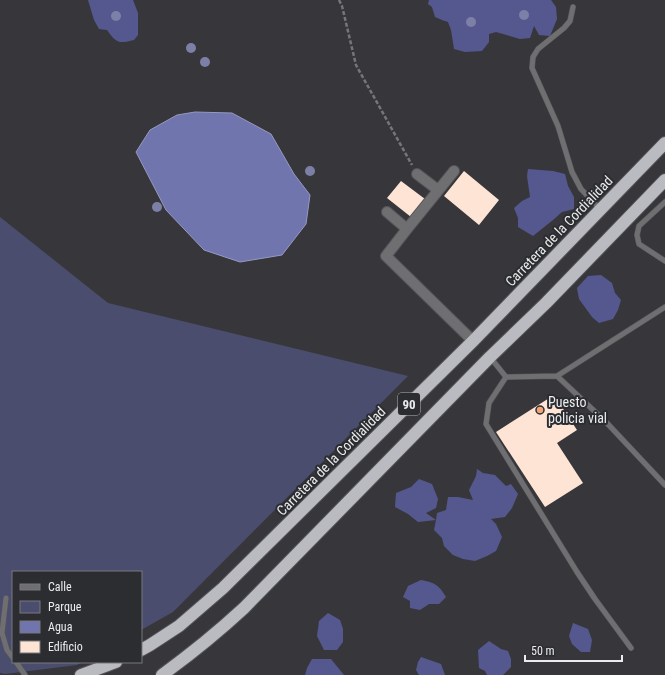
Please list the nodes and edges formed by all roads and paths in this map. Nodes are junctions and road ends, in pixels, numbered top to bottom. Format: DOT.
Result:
graph roads {
  1 [pos="339,0"];
  2 [pos="573,7"];
  3 [pos="665,143"];
  4 [pos="454,171"];
  5 [pos="417,174"];
  6 [pos="665,180"];
  7 [pos="438,190"];
  8 [pos="665,202"];
  9 [pos="600,209"];
  10 [pos="387,212"];
  11 [pos="407,229"];
  12 [pos="665,261"];
  13 [pos="665,307"];
  14 [pos="474,341"];
  15 [pos="490,357"];
  16 [pos="557,376"];
  17 [pos="506,377"];
  18 [pos="665,485"];
  19 [pos="6,598"];
  20 [pos="1,633"];
  21 [pos="631,648"];
  22 [pos="142,649"];
  23 [pos="12,657"];
  24 [pos="17,663"];
  25 [pos="113,663"];
  26 [pos="25,675"];
  27 [pos="81,675"];
  28 [pos="162,675"];
  1 -- 5 [label="path"];
  2 -- 9 [label="lane"];
  3 -- 9 [label="highway, Carretera de la Cordialidad / 90"];
  4 -- 7 [label="street"];
  5 -- 7 [label="street"];
  6 -- 15 [label="highway, 90"];
  7 -- 11 [label="street"];
  8 -- 12 [label="lane"];
  9 -- 14 [label="highway, Carretera de la Cordialidad / 90"];
  10 -- 11 [label="street"];
  11 -- 14 [label="street"];
  13 -- 16 [label="lane"];
  14 -- 22 [label="highway, Carretera de la Cordialidad / 90"];
  15 -- 17 [label="lane"];
  15 -- 28 [label="highway, 90"];
  16 -- 17 [label="lane"];
  16 -- 18 [label="lane"];
  17 -- 21 [label="lane"];
  19 -- 20 [label="lane"];
  20 -- 23 [label="lane"];
  24 -- 26 [label="lane"];
  25 -- 27 [label="highway"];
}
